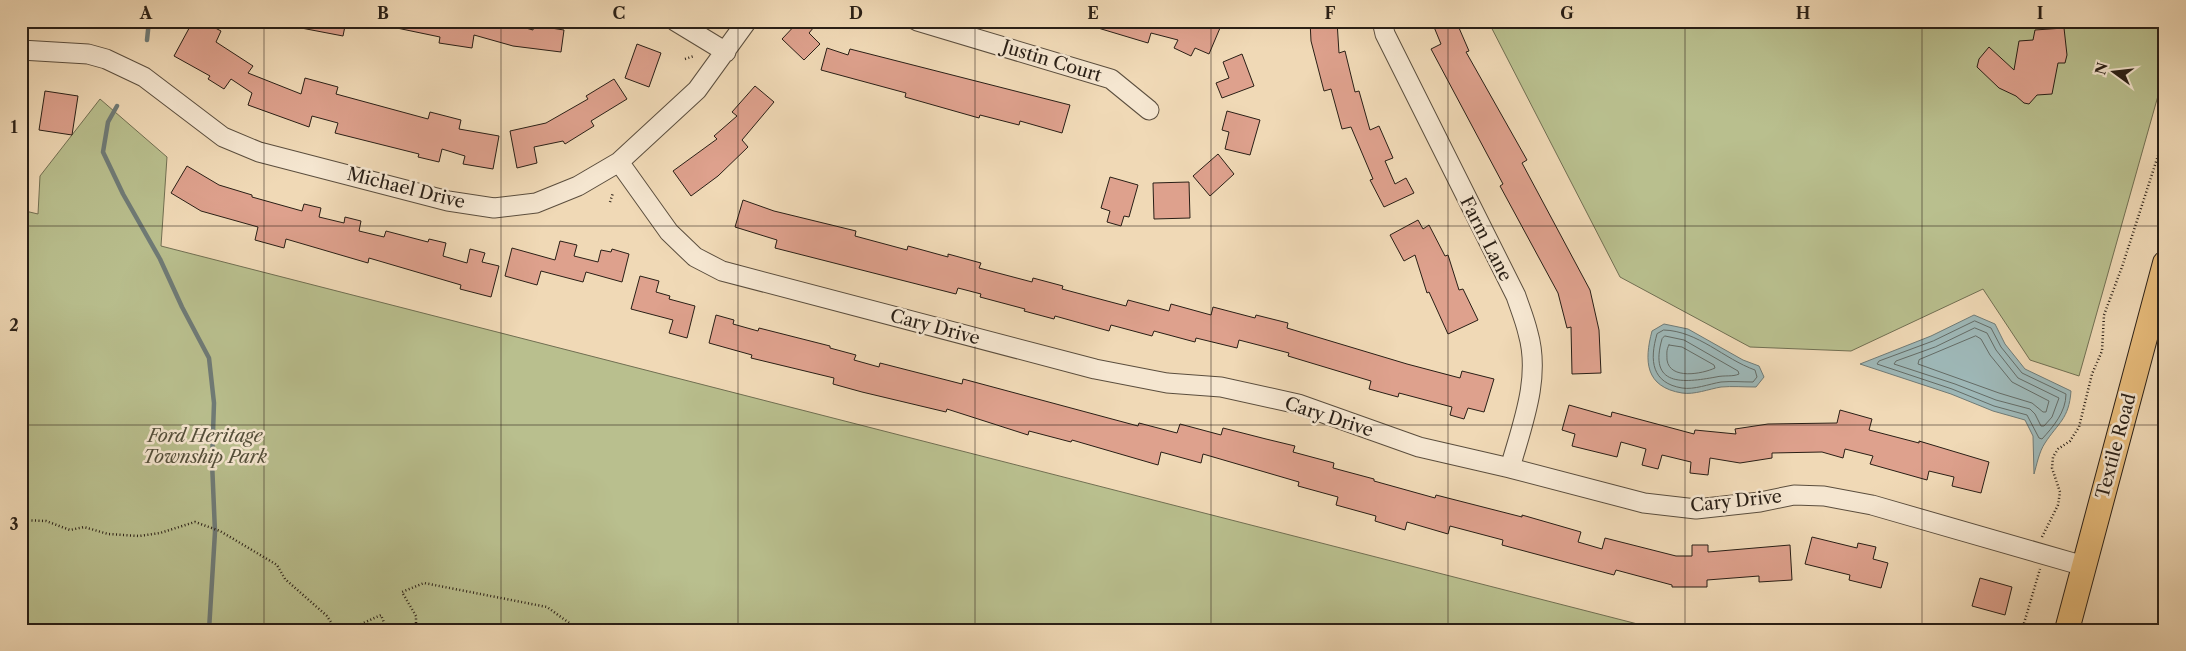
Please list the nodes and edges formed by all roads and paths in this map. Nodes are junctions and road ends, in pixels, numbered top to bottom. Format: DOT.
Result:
graph roads {
  1 [pos="675,21"];
  2 [pos="747,21"];
  3 [pos="917,21"];
  4 [pos="1382,21"];
  5 [pos="21,50"];
  6 [pos="726,52"];
  7 [pos="694,56"];
  8 [pos="685,59"];
  9 [pos="1149,110"];
  10 [pos="2165,134"];
  11 [pos="619,162"];
  12 [pos="613,193"];
  13 [pos="610,202"];
  14 [pos="2165,263"];
  15 [pos="1510,468"];
  16 [pos="21,520"];
  17 [pos="2040,554"];
  18 [pos="2084,566"];
  19 [pos="336,630"];
  20 [pos="348,630"];
  21 [pos="387,630"];
  22 [pos="416,630"];
  23 [pos="579,630"];
  24 [pos="2022,630"];
  25 [pos="2067,630"];
  1 -- 6 [label="street"];
  2 -- 6 [label="street, Michael Drive"];
  3 -- 9 [label="street, Justin Court"];
  4 -- 15 [label="street, Farm Lane"];
  5 -- 11 [label="street, Michael Drive"];
  6 -- 11 [label="street, Michael Drive"];
  7 -- 8 [label="path"];
  10 -- 17 [label="path"];
  11 -- 15 [label="street, Cary Drive"];
  12 -- 13 [label="path"];
  14 -- 18 [label="main road, Textile Road"];
  15 -- 17 [label="street, Cary Drive"];
  16 -- 19 [label="path"];
  17 -- 18 [label="street, Cary Drive"];
  17 -- 24 [label="path"];
  18 -- 25 [label="main road, Textile Road"];
  20 -- 21 [label="path"];
  22 -- 23 [label="path"];
}
